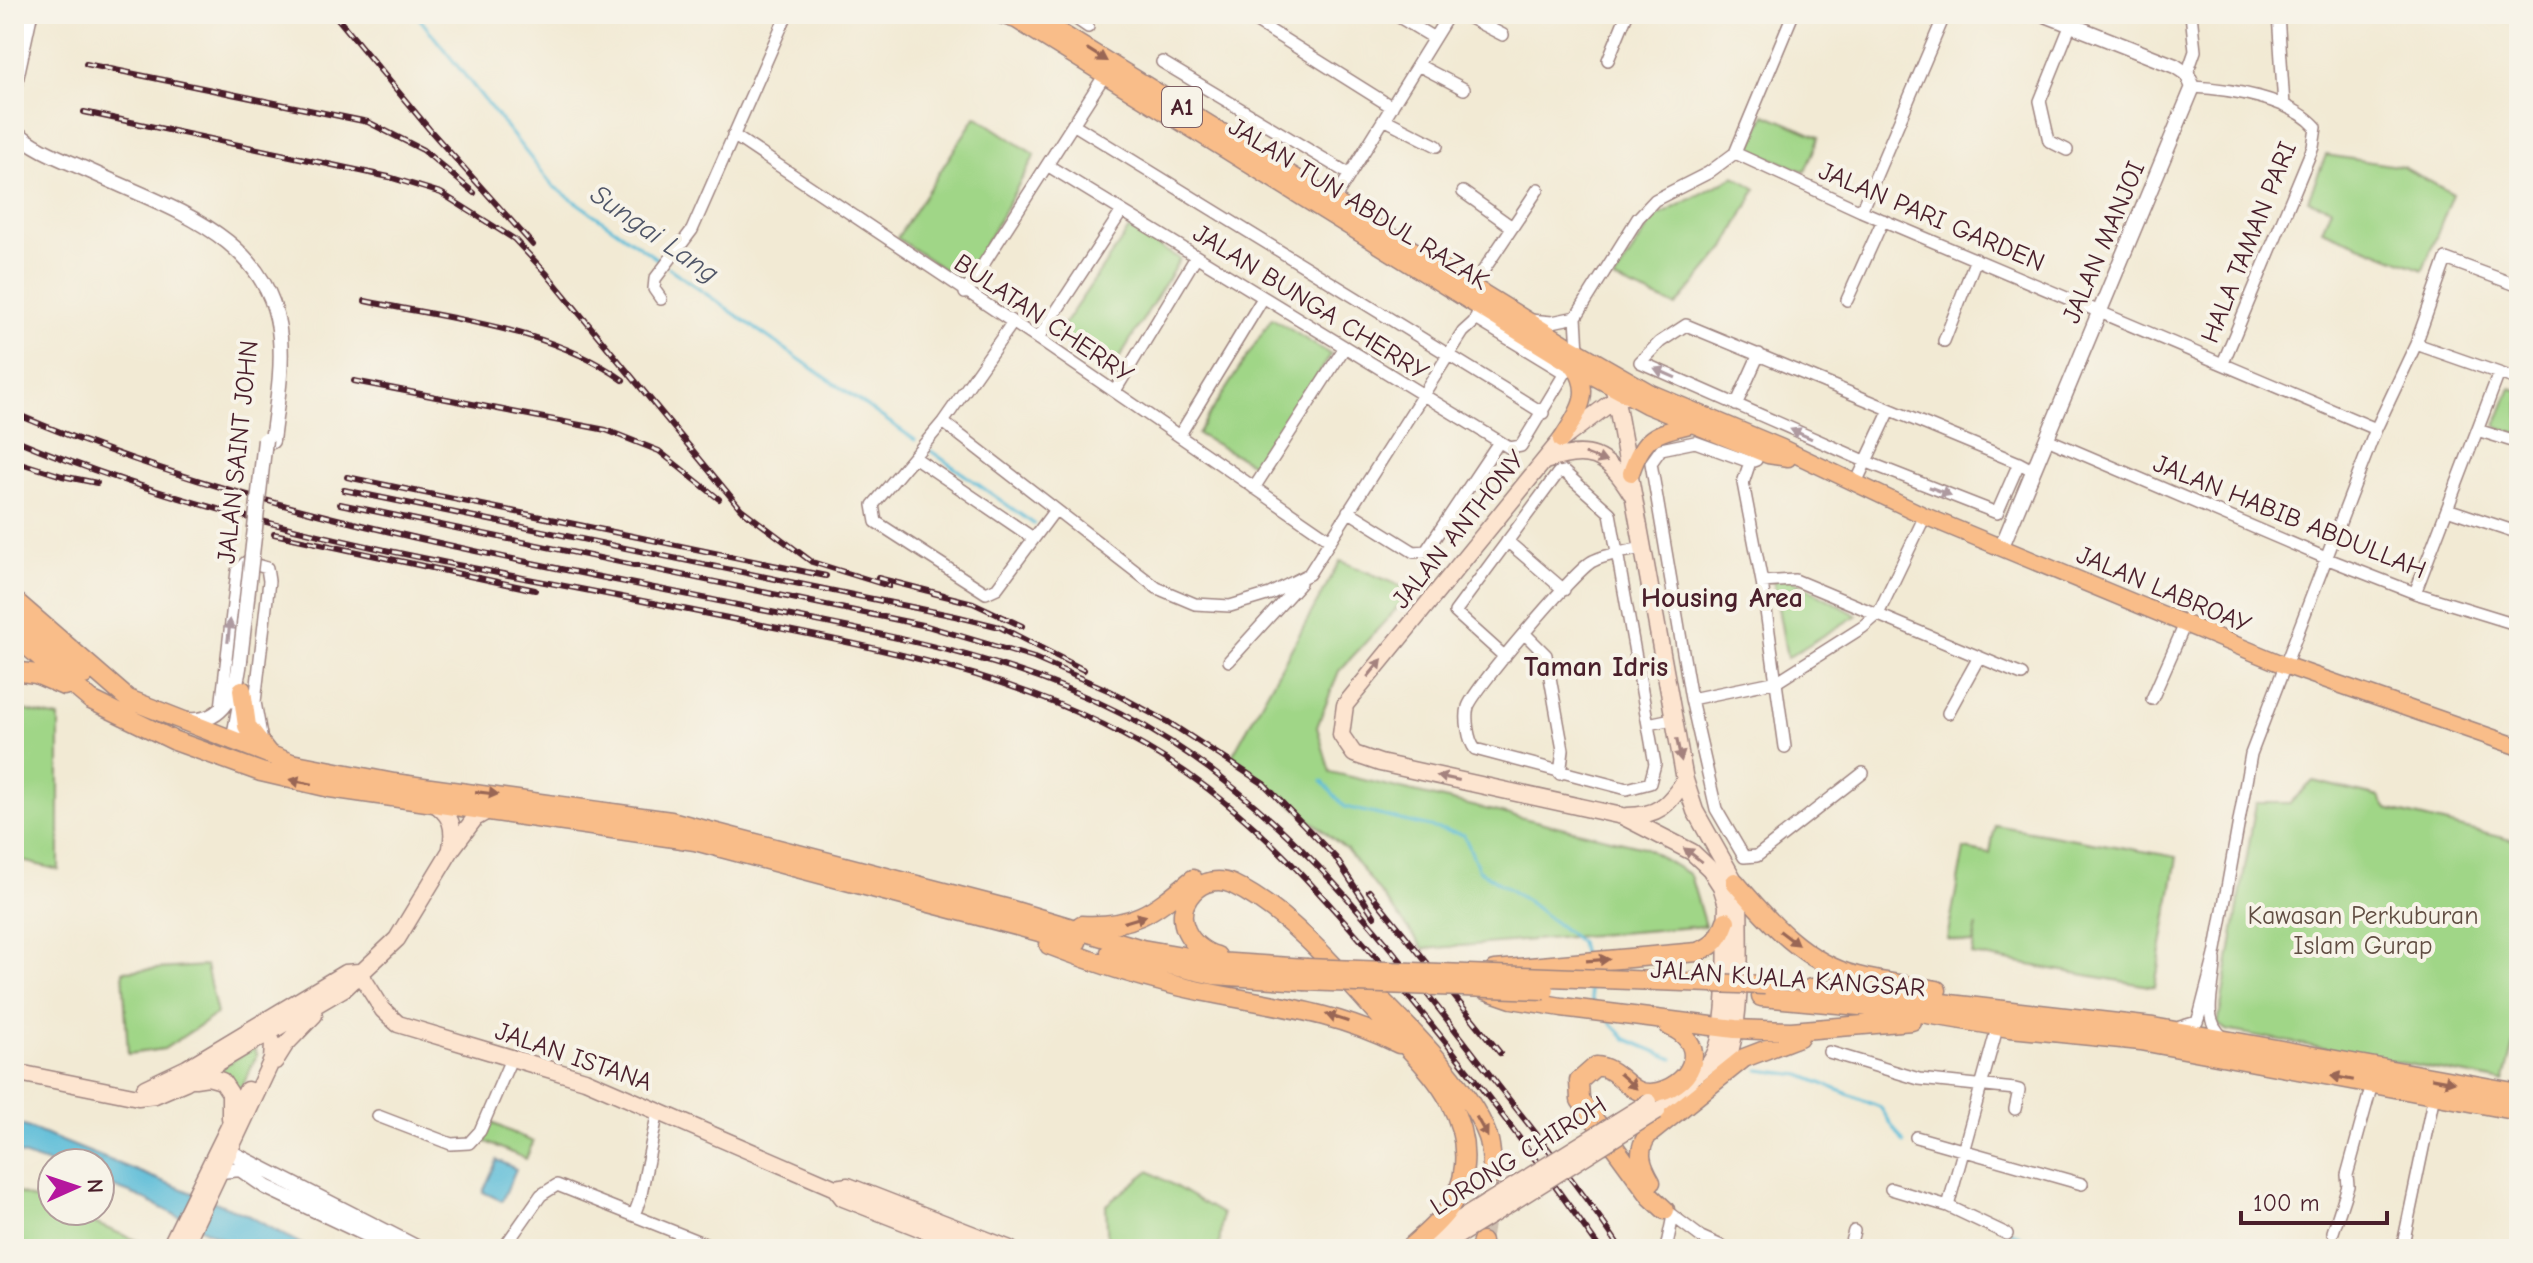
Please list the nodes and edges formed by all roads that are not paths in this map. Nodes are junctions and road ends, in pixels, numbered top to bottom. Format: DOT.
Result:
graph roads {
  1 [pos="24,14"];
  2 [pos="30,14"];
  3 [pos="787,14"];
  4 [pos="997,14"];
  5 [pos="1069,14"];
  6 [pos="1244,14"];
  7 [pos="1394,14"];
  8 [pos="1449,14"];
  9 [pos="1462,14"];
  10 [pos="1627,14"];
  11 [pos="1793,14"];
  12 [pos="1945,14"];
  13 [pos="2043,14"];
  14 [pos="2056,14"];
  15 [pos="2191,14"];
  16 [pos="2278,14"];
  17 [pos="1035,15"];
  18 [pos="2071,24"];
  19 [pos="1088,27"];
  20 [pos="1503,35"];
  21 [pos="1434,38"];
  22 [pos="14,59"];
  23 [pos="1608,60"];
  24 [pos="1162,62"];
  25 [pos="1418,65"];
  26 [pos="1104,76"];
  27 [pos="2190,80"];
  28 [pos="14,88"];
  29 [pos="1464,89"];
  30 [pos="2284,106"];
  31 [pos="1392,107"];
  32 [pos="1384,119"];
  33 [pos="1073,124"];
  34 [pos="14,130"];
  35 [pos="733,135"];
  36 [pos="14,137"];
  37 [pos="1437,146"];
  38 [pos="2067,150"];
  39 [pos="1735,153"];
  40 [pos="1047,165"];
  41 [pos="1349,174"];
  42 [pos="1538,189"];
  43 [pos="1463,192"];
  44 [pos="1299,194"];
  45 [pos="1334,200"];
  46 [pos="1122,211"];
  47 [pos="1861,211"];
  48 [pos="1883,220"];
  49 [pos="1512,227"];
  50 [pos="1385,248"];
  51 [pos="1196,257"];
  52 [pos="1976,259"];
  53 [pos="2519,286"];
  54 [pos="965,293"];
  55 [pos="1263,298"];
  56 [pos="661,299"];
  57 [pos="1847,300"];
  58 [pos="1476,301"];
  59 [pos="2099,311"];
  60 [pos="1576,317"];
  61 [pos="1525,319"];
  62 [pos="1013,322"];
  63 [pos="1463,332"];
  64 [pos="1038,339"];
  65 [pos="1944,341"];
  66 [pos="2416,344"];
  67 [pos="1345,347"];
  68 [pos="1449,354"];
  69 [pos="1759,354"];
  70 [pos="1576,358"];
  71 [pos="2223,363"];
  72 [pos="2499,373"];
  73 [pos="2519,380"];
  74 [pos="1115,391"];
  75 [pos="1619,392"];
  76 [pos="1651,393"];
  77 [pos="1422,396"];
  78 [pos="1736,405"];
  79 [pos="1890,410"];
  80 [pos="1543,413"];
  81 [pos="943,422"];
  82 [pos="1696,424"];
  83 [pos="2376,429"];
  84 [pos="2477,430"];
  85 [pos="1179,436"];
  86 [pos="2047,439"];
  87 [pos="269,440"];
  88 [pos="1561,440"];
  89 [pos="1499,442"];
  90 [pos="2519,443"];
  91 [pos="1768,455"];
  92 [pos="914,457"];
  93 [pos="1797,458"];
  94 [pos="1543,461"];
  95 [pos="1750,462"];
  96 [pos="1867,462"];
  97 [pos="2025,466"];
  98 [pos="1631,473"];
  99 [pos="1855,485"];
  100 [pos="1254,488"];
  101 [pos="1633,497"];
  102 [pos="2447,509"];
  103 [pos="1055,510"];
  104 [pos="1348,511"];
  105 [pos="1925,516"];
  106 [pos="2519,533"];
  107 [pos="1033,538"];
  108 [pos="1329,539"];
  109 [pos="1507,541"];
  110 [pos="2002,546"];
  111 [pos="1641,548"];
  112 [pos="1620,554"];
  113 [pos="2328,559"];
  114 [pos="1309,574"];
  115 [pos="1762,582"];
  116 [pos="1564,590"];
  117 [pos="2415,593"];
  118 [pos="14,600"];
  119 [pos="1878,614"];
  120 [pos="1679,622"];
  121 [pos="2185,624"];
  122 [pos="2519,625"];
  123 [pos="1656,628"];
  124 [pos="15,629"];
  125 [pos="1525,634"];
  126 [pos="1505,657"];
  127 [pos="1979,657"];
  128 [pos="243,660"];
  129 [pos="1229,661"];
  130 [pos="2284,665"];
  131 [pos="14,671"];
  132 [pos="2022,675"];
  133 [pos="1778,681"];
  134 [pos="242,690"];
  135 [pos="128,699"];
  136 [pos="1691,699"];
  137 [pos="2152,699"];
  138 [pos="91,700"];
  139 [pos="221,709"];
  140 [pos="1948,713"];
  141 [pos="167,716"];
  142 [pos="1672,719"];
  143 [pos="1648,724"];
  144 [pos="1341,735"];
  145 [pos="233,742"];
  146 [pos="1785,747"];
  147 [pos="2519,747"];
  148 [pos="272,756"];
  149 [pos="1863,773"];
  150 [pos="1560,774"];
  151 [pos="1685,780"];
  152 [pos="432,802"];
  153 [pos="489,810"];
  154 [pos="1622,816"];
  155 [pos="451,850"];
  156 [pos="1735,882"];
  157 [pos="975,916"];
  158 [pos="1726,921"];
  159 [pos="1054,928"];
  160 [pos="2215,955"];
  161 [pos="1259,966"];
  162 [pos="359,972"];
  163 [pos="1465,974"];
  164 [pos="1305,975"];
  165 [pos="1480,987"];
  166 [pos="337,994"];
  167 [pos="2091,1019"];
  168 [pos="1661,1023"];
  169 [pos="1829,1028"];
  170 [pos="1728,1029"];
  171 [pos="2165,1029"];
  172 [pos="262,1030"];
  173 [pos="2003,1030"];
  174 [pos="2229,1041"];
  175 [pos="1408,1049"];
  176 [pos="1829,1052"];
  177 [pos="511,1059"];
  178 [pos="14,1072"];
  179 [pos="1721,1074"];
  180 [pos="264,1080"];
  181 [pos="185,1082"];
  182 [pos="1981,1084"];
  183 [pos="2372,1084"];
  184 [pos="1672,1088"];
  185 [pos="108,1093"];
  186 [pos="2434,1095"];
  187 [pos="2518,1097"];
  188 [pos="1653,1106"];
  189 [pos="2015,1109"];
  190 [pos="658,1111"];
  191 [pos="378,1116"];
  192 [pos="229,1124"];
  193 [pos="1916,1137"];
  194 [pos="1965,1150"];
  195 [pos="230,1152"];
  196 [pos="262,1169"];
  197 [pos="214,1170"];
  198 [pos="1493,1175"];
  199 [pos="2082,1184"];
  200 [pos="1891,1189"];
  201 [pos="307,1204"];
  202 [pos="1948,1206"];
  203 [pos="1488,1209"];
  204 [pos="1669,1213"];
  205 [pos="634,1215"];
  206 [pos="1854,1231"];
  207 [pos="2333,1232"];
  208 [pos="2007,1234"];
  209 [pos="705,1244"];
  210 [pos="969,1245"];
  211 [pos="177,1247"];
  212 [pos="397,1249"];
  213 [pos="420,1249"];
  214 [pos="503,1249"];
  215 [pos="1010,1249"];
  216 [pos="1410,1249"];
  217 [pos="1436,1249"];
  218 [pos="1666,1249"];
  219 [pos="1728,1249"];
  220 [pos="1849,1249"];
  221 [pos="2402,1249"];
  1 -- 22 [label="street"];
  2 -- 28 [label="street"];
  3 -- 35 [label="street"];
  4 -- 26 [label="main road, JALAN TUN ABDUL RAZAK / A1"];
  5 -- 19 [label="street"];
  6 -- 31 [label="street"];
  7 -- 21 [label="street"];
  8 -- 21 [label="street"];
  9 -- 20 [label="street"];
  10 -- 23 [label="street"];
  11 -- 39 [label="street"];
  12 -- 47 [label="street"];
  13 -- 18 [label="street"];
  14 -- 18 [label="street"];
  15 -- 27 [label="street"];
  16 -- 30 [label="street"];
  17 -- 45 [label="main road, JALAN TUN ABDUL RAZAK / A1, one-way"];
  18 -- 27 [label="street"];
  18 -- 38 [label="street"];
  21 -- 25 [label="street"];
  24 -- 41 [label="street"];
  25 -- 29 [label="street"];
  25 -- 31 [label="street"];
  26 -- 33 [label="street"];
  26 -- 44 [label="main road, JALAN TUN ABDUL RAZAK / A1"];
  27 -- 30 [label="street, HALA TAMAN PARI"];
  27 -- 59 [label="street, JALAN MANJOI"];
  30 -- 71 [label="street, HALA TAMAN PARI"];
  31 -- 32 [label="street"];
  32 -- 37 [label="street"];
  32 -- 41 [label="street"];
  33 -- 40 [label="street"];
  33 -- 68 [label="street"];
  34 -- 87 [label="street, JALAN SAINT JOHN"];
  35 -- 54 [label="street, BULATAN CHERRY"];
  35 -- 56 [label="street"];
  36 -- 87 [label="street, JALAN SAINT JOHN"];
  39 -- 47 [label="street, JALAN PARI GARDEN"];
  39 -- 60 [label="street"];
  40 -- 46 [label="street, JALAN BUNGA CHERRY"];
  40 -- 54 [label="street"];
  41 -- 45 [label="street"];
  42 -- 49 [label="street"];
  43 -- 49 [label="street"];
  44 -- 45 [label="main road"];
  44 -- 50 [label="main road, JALAN TUN ABDUL RAZAK / A1"];
  45 -- 50 [label="main road"];
  45 -- 58 [label="main road, JALAN TUN ABDUL RAZAK / A1"];
  46 -- 51 [label="street, JALAN BUNGA CHERRY"];
  46 -- 64 [label="street"];
  47 -- 48 [label="street, JALAN PARI GARDEN"];
  48 -- 52 [label="street, JALAN PARI GARDEN"];
  48 -- 57 [label="street"];
  49 -- 58 [label="street"];
  50 -- 58 [label="main road, JALAN TUN ABDUL RAZAK / A1"];
  51 -- 55 [label="street, JALAN BUNGA CHERRY"];
  51 -- 74 [label="street"];
  52 -- 59 [label="street, JALAN PARI GARDEN"];
  52 -- 65 [label="street"];
  53 -- 66 [label="street"];
  54 -- 62 [label="street, BULATAN CHERRY"];
  55 -- 67 [label="street, JALAN BUNGA CHERRY"];
  55 -- 85 [label="street"];
  58 -- 61 [label="main road, JALAN TUN ABDUL RAZAK / A1"];
  58 -- 63 [label="street"];
  58 -- 63 [label="street"];
  58 -- 70 [label="main road, JALAN TUN ABDUL RAZAK / A1"];
  58 -- 80 [label="street"];
  59 -- 71 [label="street, JALAN PARI GARDEN"];
  59 -- 86 [label="street, JALAN MANJOI"];
  60 -- 61 [label="street"];
  60 -- 70 [label="street"];
  61 -- 70 [label="main road, JALAN TUN ABDUL RAZAK / A1"];
  62 -- 64 [label="street, BULATAN CHERRY"];
  62 -- 81 [label="street"];
  63 -- 68 [label="street"];
  64 -- 74 [label="street, BULATAN CHERRY"];
  66 -- 72 [label="street"];
  66 -- 83 [label="street"];
  67 -- 77 [label="street, JALAN BUNGA CHERRY"];
  67 -- 100 [label="street"];
  68 -- 77 [label="street"];
  68 -- 80 [label="street"];
  69 -- 78 [label="street"];
  78 -- 69 [label="street, one-way"];
  69 -- 79 [label="street"];
  70 -- 75 [label="main road, JALAN TUN ABDUL RAZAK / A1"];
  70 -- 76 [label="main road, JALAN TUN ABDUL RAZAK / A1"];
  70 -- 88 [label="main road"];
  71 -- 83 [label="street, JALAN PARI GARDEN"];
  72 -- 73 [label="street"];
  72 -- 84 [label="street"];
  74 -- 85 [label="street, BULATAN CHERRY"];
  75 -- 76 [label="main road"];
  75 -- 82 [label="main road, JALAN TUN ABDUL RAZAK / A1"];
  75 -- 88 [label="main road, JALAN ANTHONY"];
  75 -- 98 [label="main road"];
  76 -- 93 [label="main road, JALAN TUN ABDUL RAZAK / A1"];
  77 -- 89 [label="street, JALAN BUNGA CHERRY"];
  77 -- 104 [label="street"];
  96 -- 78 [label="street, one-way"];
  79 -- 96 [label="street"];
  79 -- 97 [label="street"];
  80 -- 89 [label="street"];
  81 -- 92 [label="street"];
  81 -- 103 [label="street"];
  82 -- 91 [label="main road, JALAN TUN ABDUL RAZAK / A1"];
  82 -- 98 [label="main road"];
  83 -- 113 [label="street"];
  84 -- 90 [label="street"];
  84 -- 102 [label="street"];
  85 -- 100 [label="street, BULATAN CHERRY"];
  86 -- 97 [label="street, JALAN MANJOI"];
  86 -- 113 [label="street, JALAN HABIB ABDULLAH"];
  87 -- 128 [label="street, JALAN SAINT JOHN, bridge"];
  88 -- 94 [label="main road, JALAN ANTHONY"];
  89 -- 104 [label="street"];
  91 -- 93 [label="main road, JALAN TUN ABDUL RAZAK / A1"];
  91 -- 95 [label="street"];
  92 -- 107 [label="street"];
  92 -- 107 [label="street"];
  93 -- 99 [label="main road, JALAN LABROAY"];
  94 -- 101 [label="main road, one-way"];
  144 -- 94 [label="main road, JALAN ANTHONY, one-way"];
  95 -- 115 [label="street"];
  95 -- 120 [label="street"];
  96 -- 97 [label="street, one-way"];
  96 -- 99 [label="street"];
  97 -- 110 [label="street, JALAN MANJOI"];
  98 -- 101 [label="main road"];
  99 -- 105 [label="main road, JALAN LABROAY"];
  100 -- 108 [label="street, BULATAN CHERRY"];
  101 -- 111 [label="main road"];
  102 -- 106 [label="street"];
  102 -- 117 [label="street"];
  103 -- 107 [label="street"];
  103 -- 114 [label="street"];
  104 -- 108 [label="street"];
  105 -- 110 [label="main road, JALAN LABROAY"];
  105 -- 119 [label="street"];
  108 -- 114 [label="street"];
  109 -- 112 [label="street"];
  109 -- 116 [label="street"];
  109 -- 126 [label="street"];
  110 -- 121 [label="main road, JALAN LABROAY"];
  111 -- 112 [label="street"];
  111 -- 123 [label="main road"];
  112 -- 116 [label="street"];
  112 -- 143 [label="street"];
  113 -- 117 [label="street, JALAN HABIB ABDULLAH"];
  113 -- 130 [label="street"];
  114 -- 129 [label="street"];
  115 -- 119 [label="street"];
  115 -- 133 [label="street"];
  116 -- 125 [label="street"];
  117 -- 122 [label="street, JALAN HABIB ABDULLAH"];
  118 -- 135 [label="highway"];
  119 -- 127 [label="street"];
  119 -- 133 [label="street"];
  120 -- 123 [label="street"];
  120 -- 136 [label="street"];
  121 -- 130 [label="main road, JALAN LABROAY"];
  121 -- 137 [label="street"];
  123 -- 142 [label="main road"];
  124 -- 135 [label="highway"];
  124 -- 138 [label="highway"];
  124 -- 145 [label="highway"];
  125 -- 126 [label="street"];
  125 -- 150 [label="street"];
  126 -- 150 [label="street"];
  127 -- 132 [label="street"];
  127 -- 140 [label="street"];
  128 -- 134 [label="street, JALAN SAINT JOHN"];
  128 -- 139 [label="street, JALAN SAINT JOHN"];
  130 -- 147 [label="main road, JALAN LABROAY"];
  130 -- 160 [label="street"];
  131 -- 138 [label="highway"];
  133 -- 136 [label="street"];
  133 -- 146 [label="street"];
  134 -- 145 [label="street, JALAN SAINT JOHN"];
  134 -- 148 [label="highway"];
  135 -- 141 [label="highway"];
  136 -- 149 [label="street"];
  152 -- 138 [label="highway, one-way"];
  139 -- 141 [label="street"];
  139 -- 148 [label="street, one-way"];
  141 -- 145 [label="highway"];
  142 -- 143 [label="street"];
  142 -- 151 [label="main road, one-way"];
  143 -- 150 [label="street"];
  154 -- 144 [label="main road, JALAN KUALA KANGSAR, one-way"];
  145 -- 148 [label="highway"];
  148 -- 159 [label="highway, one-way"];
  151 -- 154 [label="main road"];
  151 -- 156 [label="main road"];
  152 -- 153 [label="highway"];
  152 -- 155 [label="main road"];
  153 -- 155 [label="main road"];
  153 -- 157 [label="highway"];
  158 -- 154 [label="main road, JALAN KUALA KANGSAR, one-way"];
  155 -- 162 [label="main road"];
  156 -- 167 [label="highway, one-way"];
  156 -- 170 [label="main road"];
  157 -- 159 [label="highway"];
  175 -- 157 [label="highway, one-way"];
  163 -- 158 [label="highway, one-way, bridge"];
  158 -- 170 [label="main road, JALAN KUALA KANGSAR"];
  159 -- 161 [label="highway, JALAN KUALA KANGSAR"];
  159 -- 164 [label="highway, JALAN KUALA KANGSAR"];
  159 -- 198 [label="highway, one-way"];
  160 -- 171 [label="street"];
  160 -- 174 [label="street"];
  161 -- 164 [label="highway, JALAN KUALA KANGSAR"];
  161 -- 175 [label="highway"];
  162 -- 166 [label="main road"];
  162 -- 172 [label="main road"];
  162 -- 177 [label="main road, JALAN ISTANA"];
  163 -- 164 [label="highway, JALAN KUALA KANGSAR, bridge"];
  163 -- 167 [label="highway, JALAN KUALA KANGSAR, bridge"];
  164 -- 165 [label="highway, JALAN KUALA KANGSAR, bridge"];
  165 -- 168 [label="highway, bridge"];
  165 -- 173 [label="highway, JALAN KUALA KANGSAR, bridge"];
  166 -- 172 [label="main road"];
  166 -- 180 [label="main road"];
  167 -- 171 [label="highway, JALAN KUALA KANGSAR"];
  168 -- 170 [label="highway"];
  168 -- 184 [label="highway"];
  169 -- 170 [label="highway"];
  169 -- 173 [label="highway"];
  169 -- 179 [label="highway"];
  170 -- 179 [label="main road"];
  170 -- 184 [label="main road"];
  171 -- 174 [label="highway, JALAN KUALA KANGSAR"];
  172 -- 180 [label="main road"];
  172 -- 181 [label="main road"];
  172 -- 185 [label="main road"];
  172 -- 192 [label="main road"];
  173 -- 182 [label="street"];
  183 -- 173 [label="highway, JALAN KUALA KANGSAR, one-way"];
  174 -- 187 [label="highway, JALAN KUALA KANGSAR, one-way"];
  175 -- 216 [label="highway"];
  176 -- 182 [label="street"];
  177 -- 190 [label="main road, JALAN ISTANA"];
  177 -- 191 [label="street"];
  178 -- 185 [label="main road"];
  179 -- 188 [label="main road"];
  179 -- 204 [label="highway"];
  180 -- 195 [label="main road"];
  181 -- 185 [label="main road"];
  181 -- 192 [label="main road"];
  182 -- 189 [label="street"];
  182 -- 194 [label="street"];
  183 -- 186 [label="highway, JALAN KUALA KANGSAR"];
  183 -- 207 [label="street"];
  184 -- 188 [label="main road"];
  204 -- 184 [label="highway, one-way"];
  186 -- 187 [label="highway, JALAN KUALA KANGSAR"];
  186 -- 221 [label="street"];
  188 -- 203 [label="main road, LORONG CHIROH, bridge"];
  190 -- 205 [label="street"];
  190 -- 210 [label="main road, JALAN ISTANA"];
  192 -- 197 [label="main road"];
  193 -- 194 [label="street"];
  194 -- 199 [label="street"];
  194 -- 202 [label="street"];
  195 -- 196 [label="street"];
  195 -- 197 [label="main road"];
  196 -- 201 [label="street"];
  196 -- 213 [label="street"];
  197 -- 201 [label="street"];
  197 -- 211 [label="main road"];
  200 -- 202 [label="street"];
  201 -- 212 [label="street"];
  202 -- 208 [label="street"];
  203 -- 216 [label="main road, LORONG CHIROH"];
  203 -- 217 [label="main road, LORONG CHIROH"];
  204 -- 218 [label="street"];
  204 -- 219 [label="street"];
  205 -- 209 [label="street"];
  205 -- 214 [label="street"];
  206 -- 220 [label="street"];
  210 -- 215 [label="main road, JALAN ISTANA"];
}
